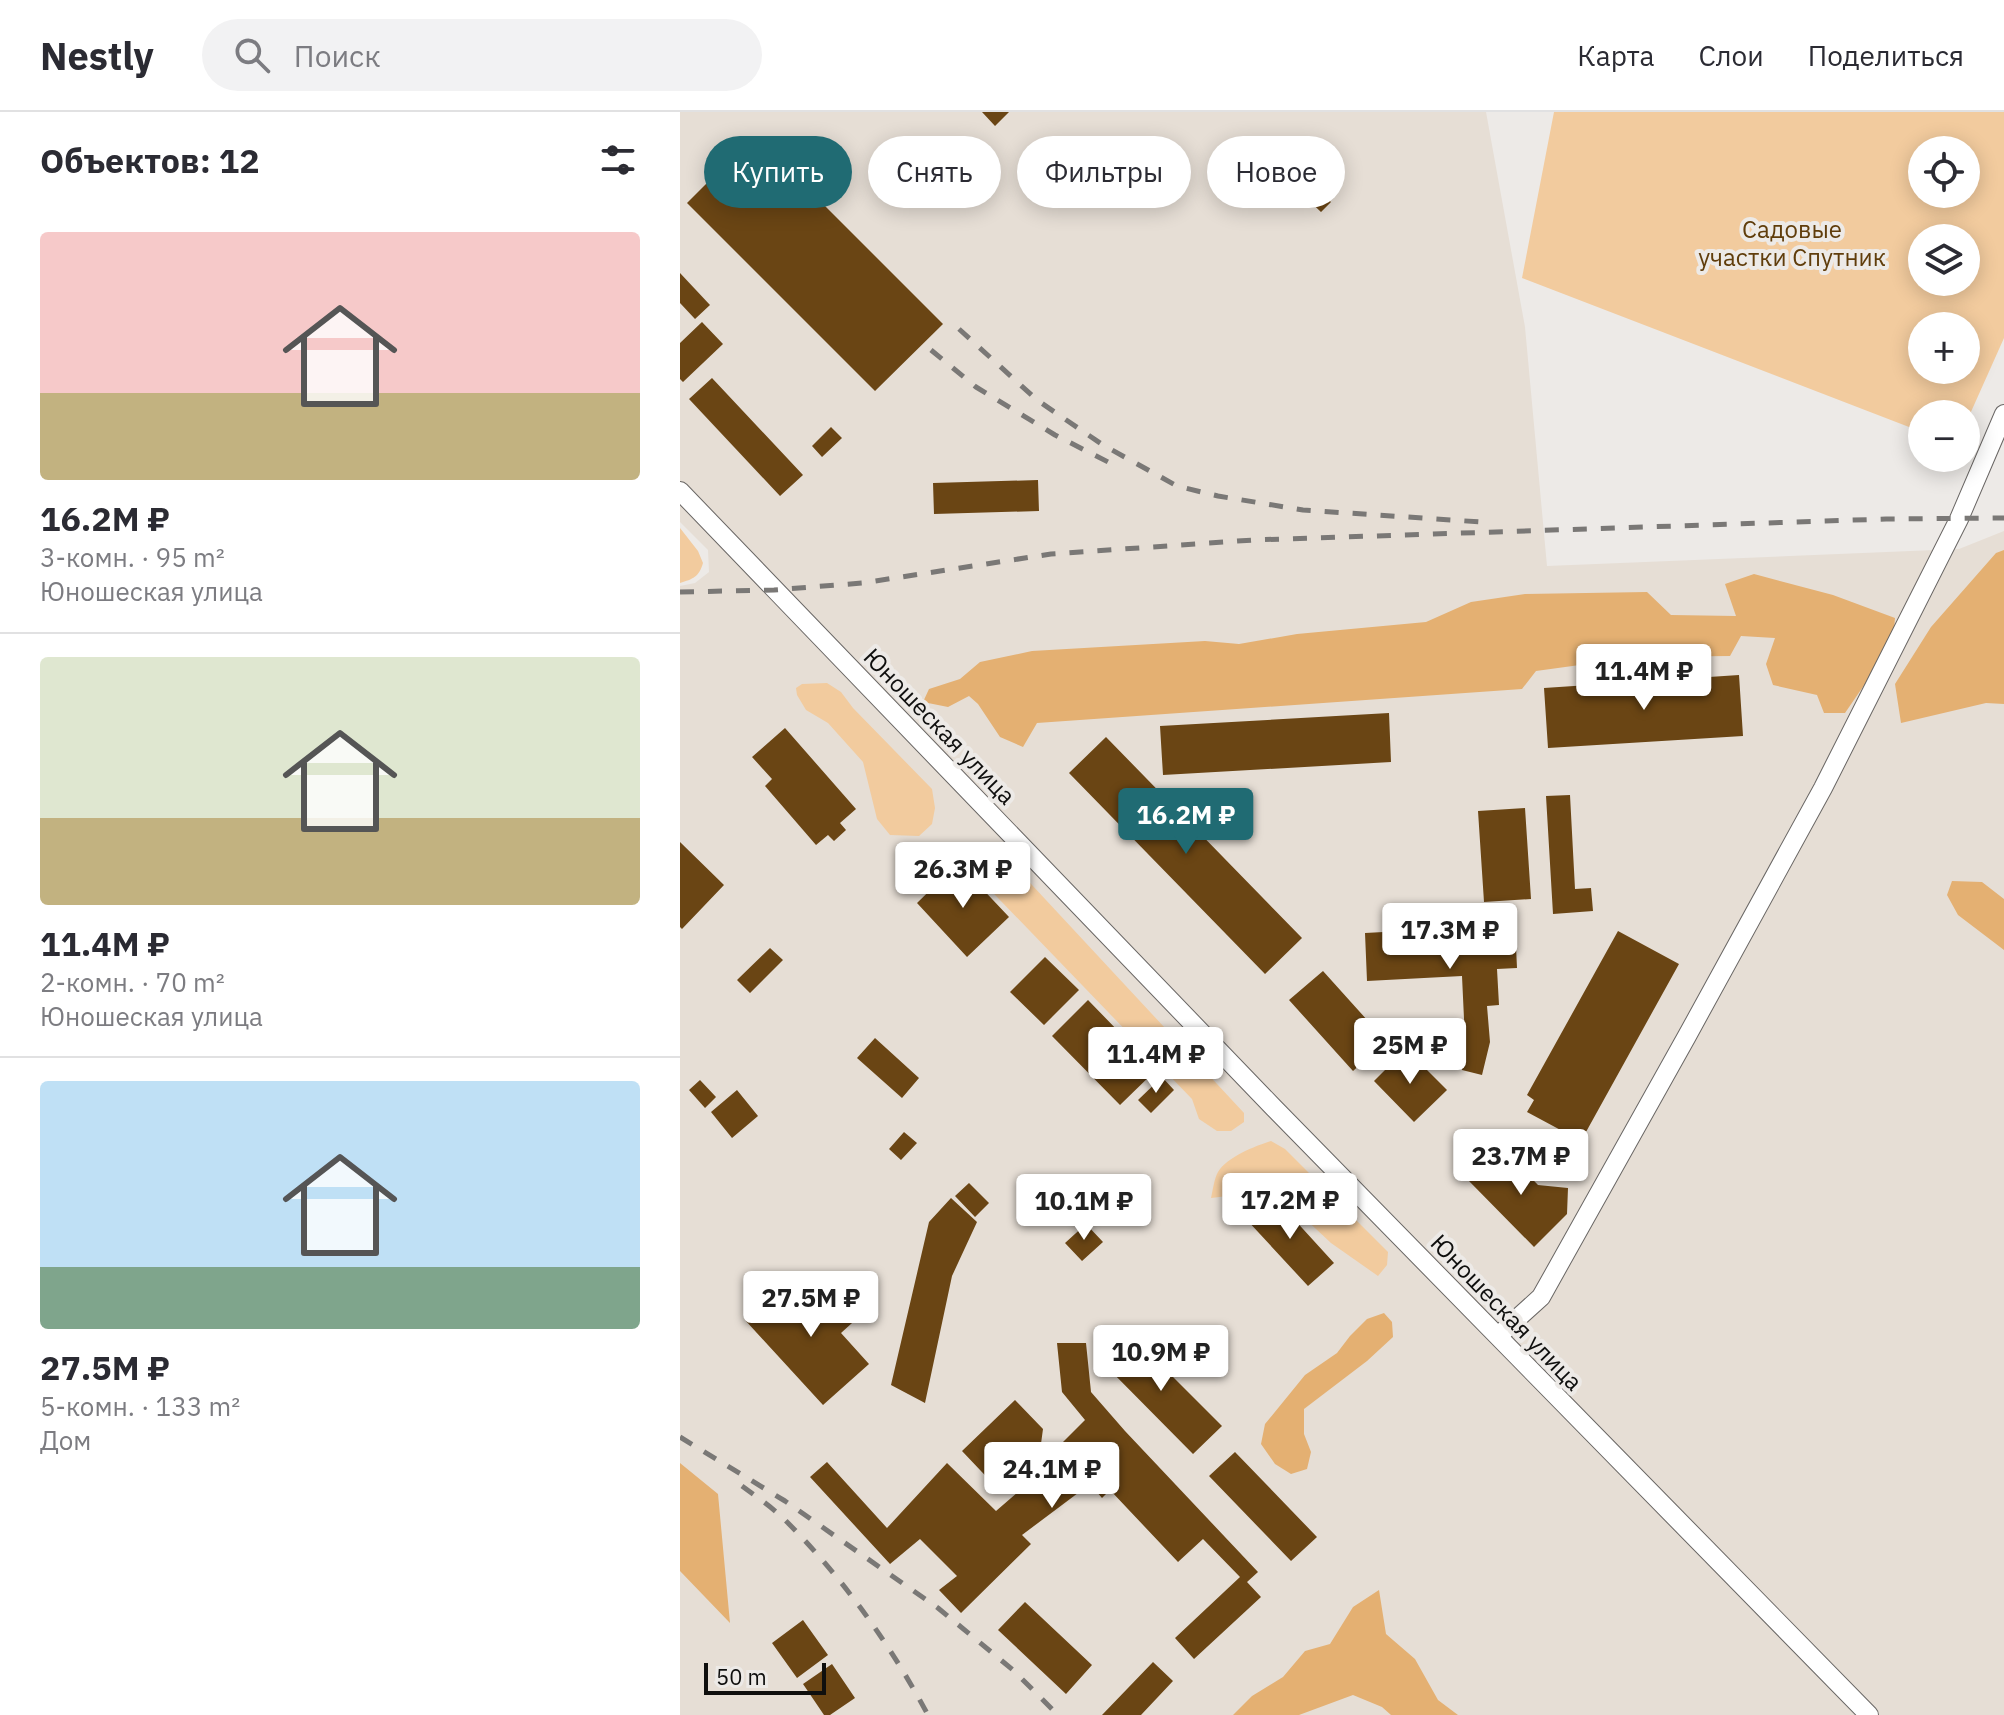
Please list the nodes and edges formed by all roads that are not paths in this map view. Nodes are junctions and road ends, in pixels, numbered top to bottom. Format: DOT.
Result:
graph roads {
  1 [pos="2004,414"];
  2 [pos="680,491"];
  3 [pos="1498,1336"];
  4 [pos="1869,1715"];
  1 -- 3 [label="street"];
  2 -- 3 [label="street, Юношеская улица"];
  3 -- 4 [label="street, Юношеская улица"];
}
